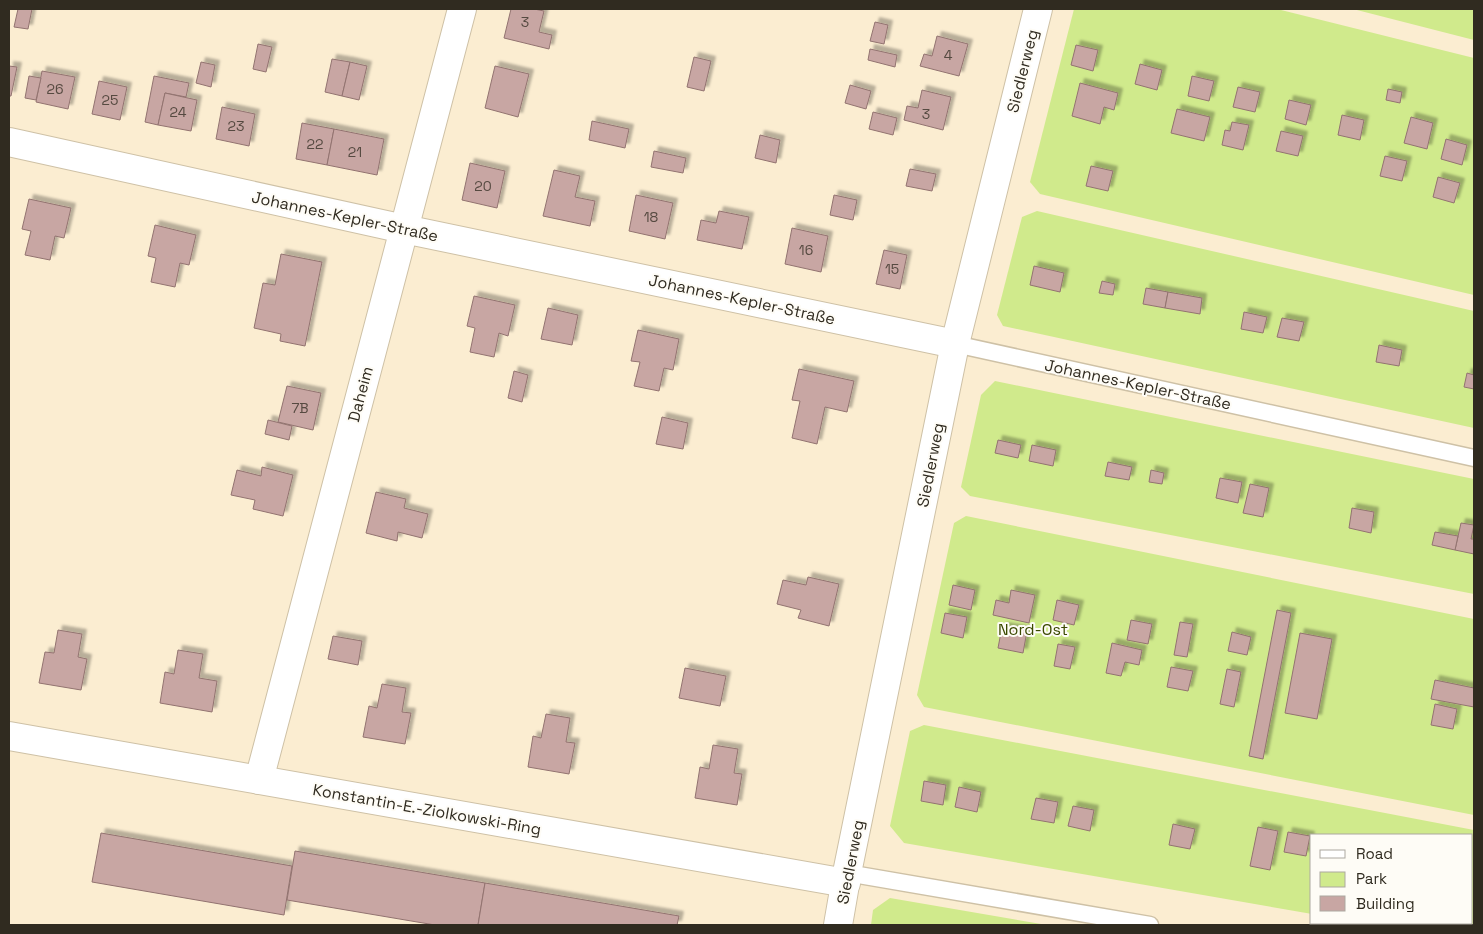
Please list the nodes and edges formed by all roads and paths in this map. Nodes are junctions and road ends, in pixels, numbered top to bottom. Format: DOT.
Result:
graph roads {
  1 [pos="462,9"];
  2 [pos="1038,9"];
  3 [pos="9,142"];
  4 [pos="404,229"];
  5 [pos="955,344"];
  6 [pos="1474,458"];
  7 [pos="9,736"];
  8 [pos="259,780"];
  9 [pos="847,878"];
  10 [pos="838,925"];
  11 [pos="1150,925"];
  1 -- 4 [label="street, Daheim"];
  2 -- 5 [label="street, Siedlerweg"];
  3 -- 4 [label="street, Johannes-Kepler-Straße"];
  4 -- 5 [label="street, Johannes-Kepler-Straße"];
  4 -- 8 [label="street, Daheim"];
  5 -- 6 [label="lane, Johannes-Kepler-Straße"];
  5 -- 9 [label="street, Siedlerweg"];
  7 -- 8 [label="street, Konstantin-E.-Ziolkowski-Ring"];
  8 -- 9 [label="street, Konstantin-E.-Ziolkowski-Ring"];
  9 -- 10 [label="street, Siedlerweg"];
  9 -- 11 [label="lane"];
}
